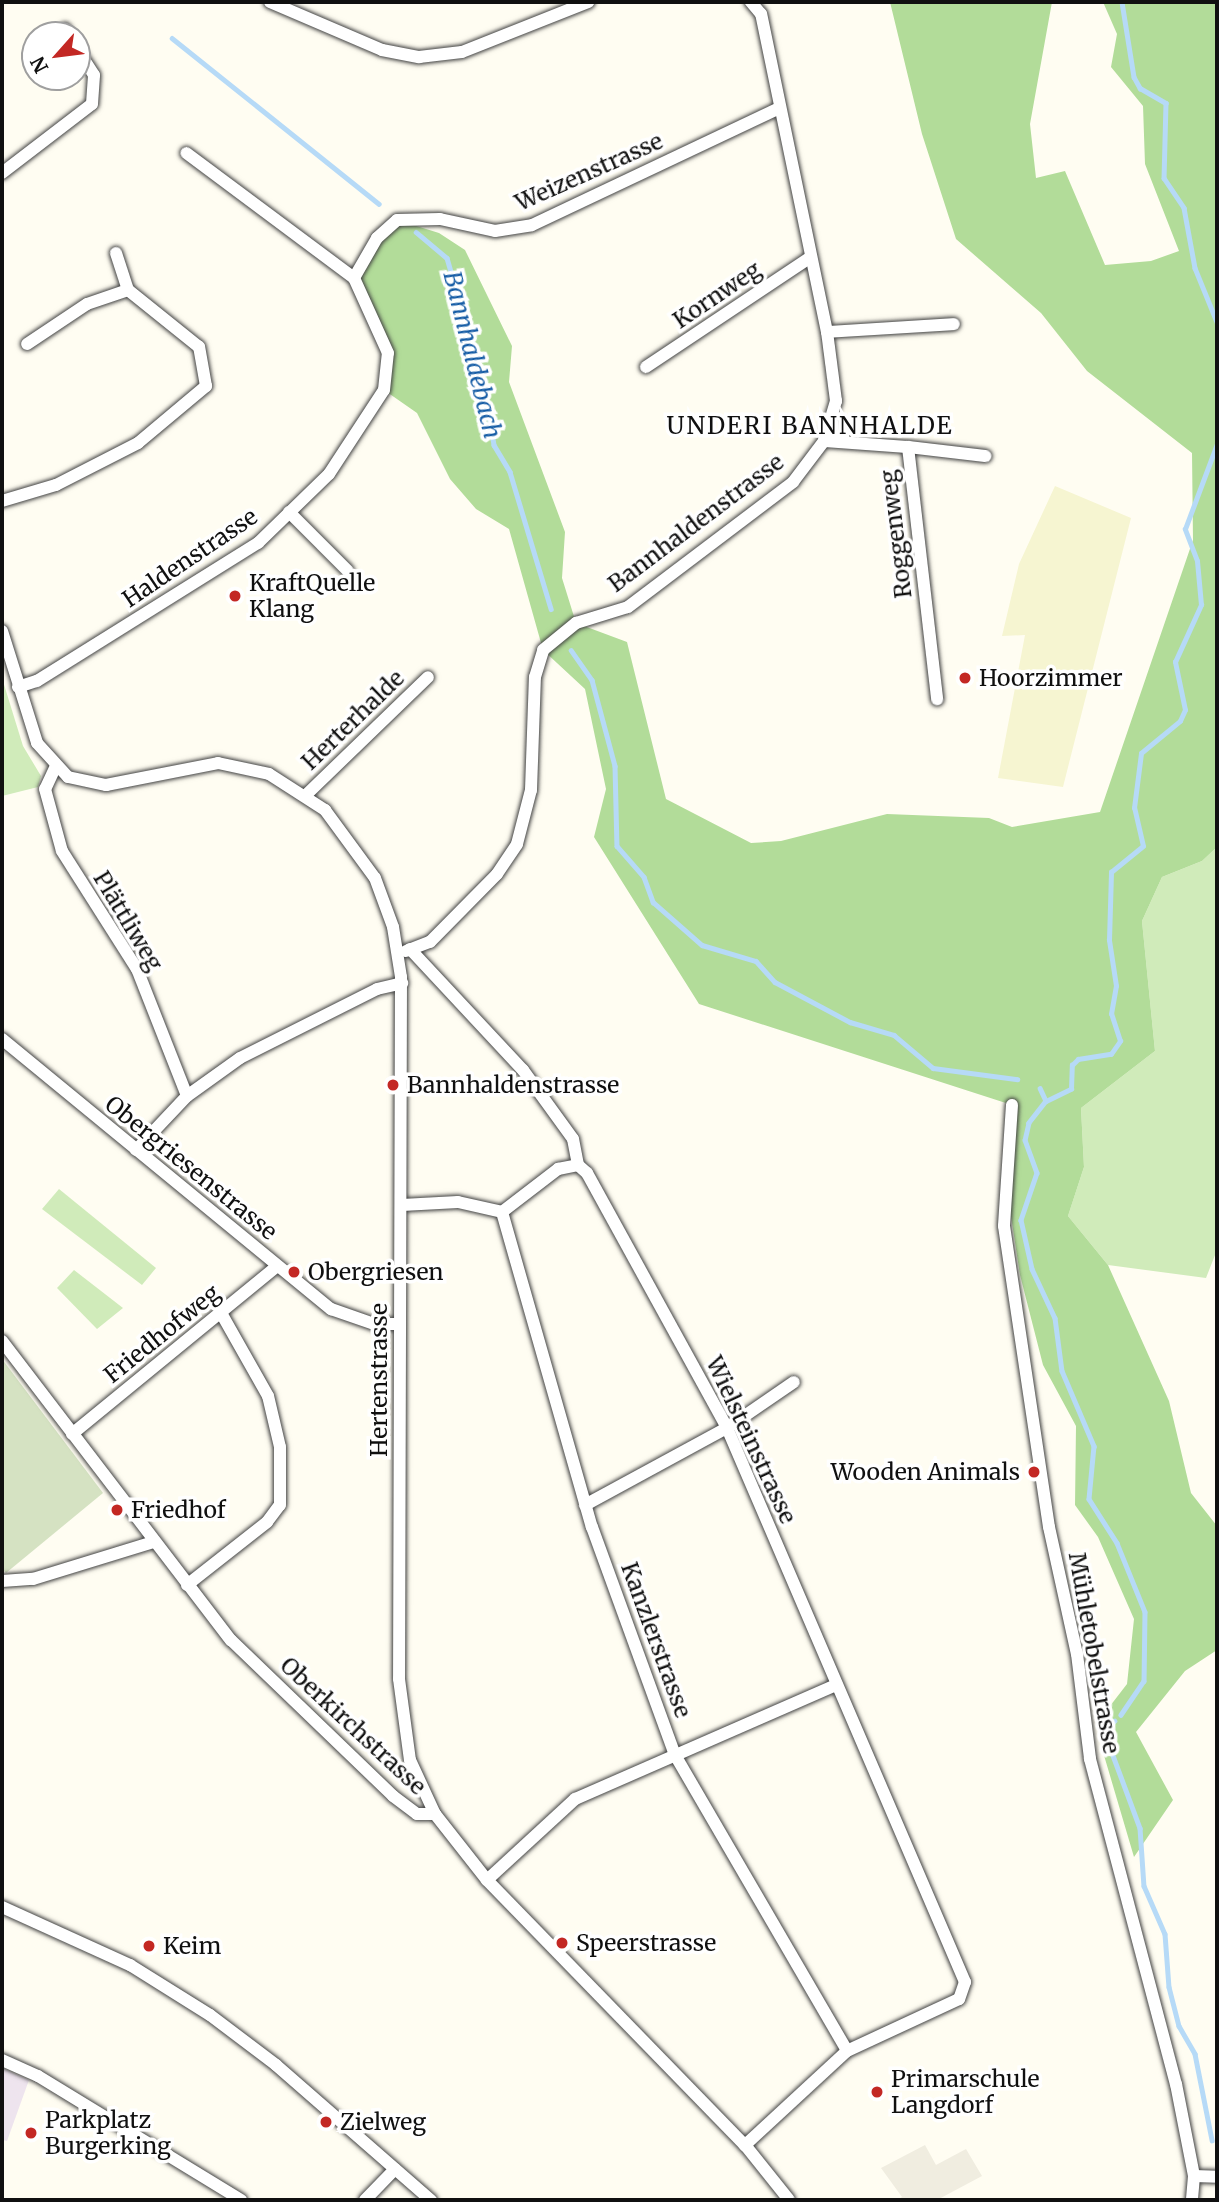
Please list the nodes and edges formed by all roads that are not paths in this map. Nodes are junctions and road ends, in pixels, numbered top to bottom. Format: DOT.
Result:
graph roads {
  1 [pos="270,2"];
  2 [pos="587,2"];
  3 [pos="751,2"];
  4 [pos="568,5"];
  5 [pos="91,70"];
  6 [pos="779,108"];
  7 [pos="186,153"];
  8 [pos="2,173"];
  9 [pos="116,253"];
  10 [pos="811,257"];
  11 [pos="354,278"];
  12 [pos="128,290"];
  13 [pos="954,324"];
  14 [pos="827,332"];
  15 [pos="27,344"];
  16 [pos="646,367"];
  17 [pos="824,441"];
  18 [pos="908,447"];
  19 [pos="985,456"];
  20 [pos="2,500"];
  21 [pos="289,512"];
  22 [pos="348,571"];
  23 [pos="2,631"];
  24 [pos="428,677"];
  25 [pos="18,687"];
  26 [pos="937,699"];
  27 [pos="55,768"];
  28 [pos="307,793"];
  29 [pos="405,951"];
  30 [pos="401,984"];
  31 [pos="2,1040"];
  32 [pos="187,1096"];
  33 [pos="1012,1105"];
  34 [pos="136,1150"];
  35 [pos="578,1166"];
  36 [pos="402,1205"];
  37 [pos="502,1212"];
  38 [pos="276,1266"];
  39 [pos="221,1314"];
  40 [pos="400,1324"];
  41 [pos="2,1340"];
  42 [pos="794,1382"];
  43 [pos="727,1428"];
  44 [pos="72,1434"];
  45 [pos="585,1505"];
  46 [pos="153,1542"];
  47 [pos="2,1581"];
  48 [pos="187,1585"];
  49 [pos="836,1685"];
  50 [pos="675,1755"];
  51 [pos="435,1814"];
  52 [pos="487,1880"];
  53 [pos="2,1907"];
  54 [pos="847,2051"];
  55 [pos="2,2060"];
  56 [pos="744,2145"];
  57 [pos="394,2169"];
  58 [pos="1194,2176"];
  59 [pos="1217,2177"];
  60 [pos="241,2200"];
  61 [pos="365,2200"];
  62 [pos="430,2200"];
  63 [pos="789,2200"];
  64 [pos="1192,2200"];
  1 -- 4 [label="street"];
  2 -- 4 [label="street"];
  3 -- 6 [label="street, Bannhaldenstrasse"];
  5 -- 8 [label="street"];
  6 -- 10 [label="street, Bannhaldenstrasse"];
  6 -- 11 [label="street, Weizenstrasse"];
  7 -- 11 [label="street, Haldenstrasse"];
  9 -- 12 [label="street"];
  10 -- 14 [label="street, Bannhaldenstrasse"];
  10 -- 16 [label="street, Kornweg"];
  11 -- 21 [label="street, Haldenstrasse"];
  12 -- 15 [label="street"];
  12 -- 20 [label="street"];
  13 -- 14 [label="street"];
  14 -- 17 [label="street, Bannhaldenstrasse"];
  17 -- 18 [label="street, Roggenweg"];
  17 -- 29 [label="street, Bannhaldenstrasse"];
  18 -- 19 [label="street"];
  18 -- 26 [label="street, Roggenweg"];
  21 -- 22 [label="street"];
  21 -- 25 [label="street, Haldenstrasse"];
  23 -- 25 [label="street"];
  24 -- 28 [label="street, Herterhalde"];
  25 -- 27 [label="street"];
  27 -- 28 [label="street, Hertenstrasse"];
  27 -- 32 [label="street, Plättliweg"];
  28 -- 29 [label="street, Hertenstrasse"];
  29 -- 30 [label="street, Hertenstrasse"];
  29 -- 35 [label="street, Wielsteinstrasse"];
  30 -- 32 [label="street"];
  30 -- 36 [label="street, Hertenstrasse"];
  31 -- 34 [label="street, Obergriesenstrasse"];
  32 -- 34 [label="street"];
  33 -- 58 [label="street, Mühletobelstrasse"];
  34 -- 38 [label="street, Obergriesenstrasse"];
  35 -- 37 [label="street"];
  35 -- 43 [label="street, Wielsteinstrasse"];
  36 -- 37 [label="street"];
  36 -- 40 [label="street, Hertenstrasse"];
  37 -- 45 [label="street, Kanzlerstrasse"];
  38 -- 39 [label="street, Friedhofweg"];
  38 -- 40 [label="street, Obergriesenstrasse"];
  39 -- 44 [label="street, Friedhofweg"];
  39 -- 48 [label="street"];
  40 -- 51 [label="street, Hertenstrasse"];
  41 -- 44 [label="street, Oberkirchstrasse"];
  42 -- 43 [label="street"];
  43 -- 45 [label="street"];
  43 -- 49 [label="street, Wielsteinstrasse"];
  44 -- 46 [label="street, Oberkirchstrasse"];
  45 -- 50 [label="street, Kanzlerstrasse"];
  46 -- 47 [label="street"];
  46 -- 48 [label="street, Oberkirchstrasse"];
  48 -- 51 [label="street, Oberkirchstrasse"];
  49 -- 50 [label="street"];
  49 -- 54 [label="street, Wielsteinstrasse"];
  50 -- 52 [label="street"];
  50 -- 54 [label="street, Kanzlerstrasse"];
  51 -- 52 [label="street, Oberkirchstrasse"];
  52 -- 56 [label="street, Oberkirchstrasse"];
  53 -- 57 [label="street"];
  54 -- 56 [label="street"];
  55 -- 60 [label="street"];
  56 -- 63 [label="street, Oberkirchstrasse"];
  57 -- 61 [label="street"];
  57 -- 62 [label="street"];
  58 -- 59 [label="street"];
  58 -- 64 [label="street, Mühletobelstrasse"];
}
